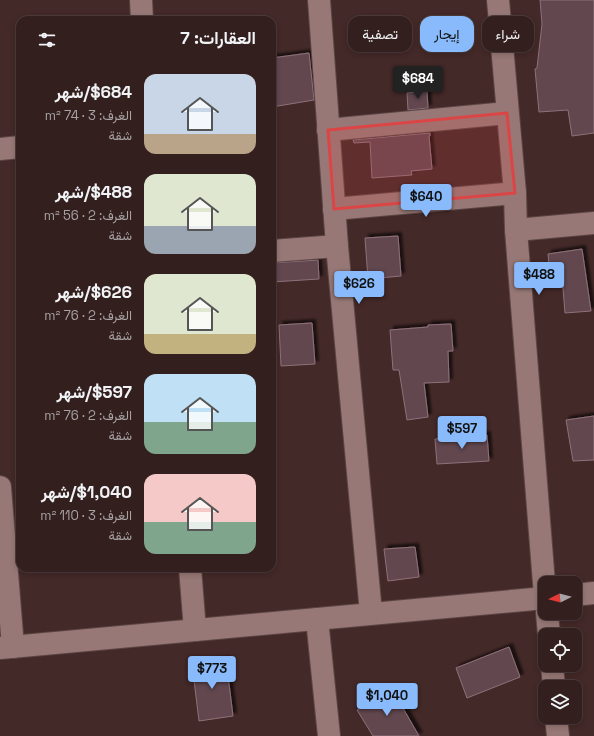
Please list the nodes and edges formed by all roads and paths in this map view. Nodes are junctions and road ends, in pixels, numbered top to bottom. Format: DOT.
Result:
graph roads {
  1 [pos="141,0"];
  2 [pos="319,0"];
  3 [pos="498,0"];
  4 [pos="142,16"];
  5 [pos="507,113"];
  6 [pos="328,130"];
  7 [pos="16,148"];
  8 [pos="0,149"];
  9 [pos="515,193"];
  10 [pos="334,209"];
  11 [pos="594,223"];
  12 [pos="516,230"];
  13 [pos="337,246"];
  14 [pos="276,251"];
  15 [pos="0,487"];
  16 [pos="190,572"];
  17 [pos="543,576"];
  18 [pos="594,593"];
  19 [pos="582,594"];
  20 [pos="538,598"];
  21 [pos="371,613"];
  22 [pos="317,619"];
  23 [pos="195,630"];
  24 [pos="7,647"];
  25 [pos="557,724"];
  26 [pos="329,736"];
  27 [pos="558,736"];
  1 -- 4 [label="street"];
  2 -- 6 [label="street"];
  3 -- 5 [label="street"];
  5 -- 6 [label="street"];
  5 -- 9 [label="street"];
  6 -- 10 [label="street"];
  7 -- 8 [label="street"];
  9 -- 10 [label="street"];
  9 -- 12 [label="street"];
  10 -- 13 [label="street"];
  11 -- 12 [label="street"];
  12 -- 17 [label="street"];
  13 -- 14 [label="street"];
  13 -- 21 [label="street"];
  15 -- 24 [label="street"];
  16 -- 23 [label="street"];
  18 -- 19 [label="street"];
  20 -- 21 [label="street"];
  21 -- 22 [label="street"];
  22 -- 23 [label="street"];
  22 -- 26 [label="street"];
  23 -- 24 [label="street"];
  25 -- 27 [label="street"];
}
